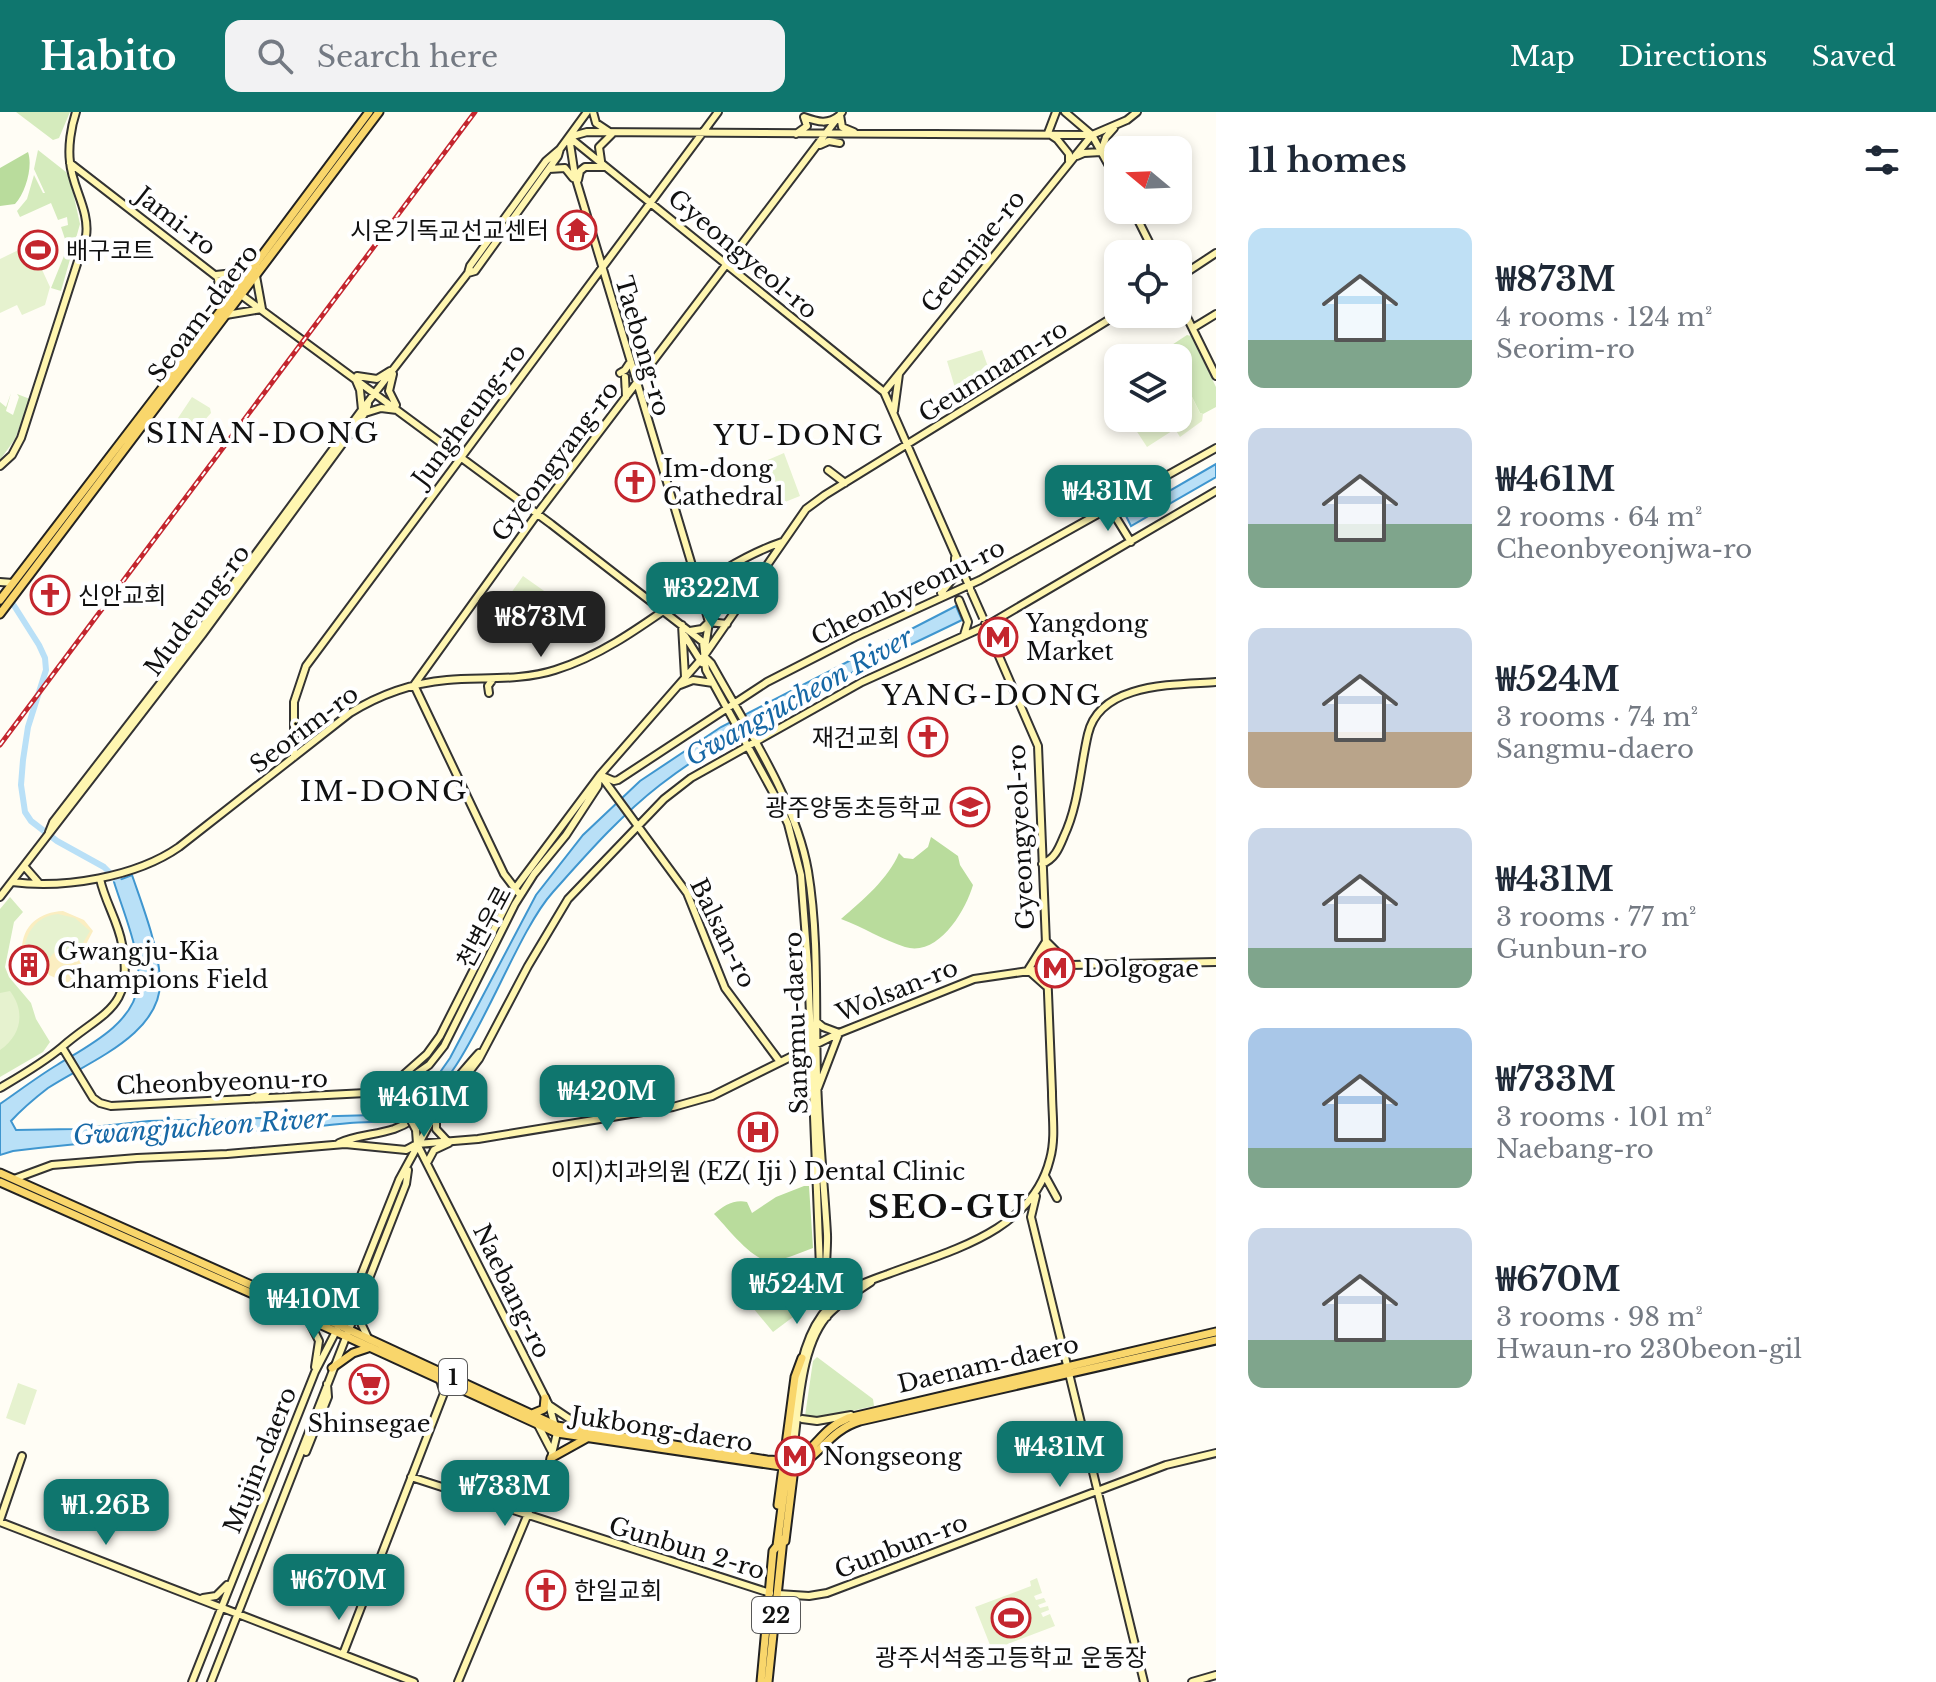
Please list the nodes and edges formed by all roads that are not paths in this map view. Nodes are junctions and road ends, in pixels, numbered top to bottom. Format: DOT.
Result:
graph roads {
  1 [pos="76,112"];
  2 [pos="369,112"];
  3 [pos="379,112"];
  4 [pos="590,112"];
  5 [pos="718,112"];
  6 [pos="1056,112"];
  7 [pos="1065,112"];
  8 [pos="1137,112"];
  9 [pos="841,113"];
  10 [pos="1117,125"];
  11 [pos="613,132"];
  12 [pos="702,133"];
  13 [pos="826,133"];
  14 [pos="1048,133"];
  15 [pos="794,134"];
  16 [pos="857,134"];
  17 [pos="1092,135"];
  18 [pos="569,137"];
  19 [pos="840,143"];
  20 [pos="560,149"];
  21 [pos="812,152"];
  22 [pos="1101,152"];
  23 [pos="1104,157"];
  24 [pos="70,163"];
  25 [pos="1068,163"];
  26 [pos="605,165"];
  27 [pos="549,169"];
  28 [pos="92,180"];
  29 [pos="578,184"];
  30 [pos="80,197"];
  31 [pos="651,202"];
  32 [pos="1216,253"];
  33 [pos="727,265"];
  34 [pos="602,268"];
  35 [pos="1192,269"];
  36 [pos="254,273"];
  37 [pos="468,273"];
  38 [pos="216,275"];
  39 [pos="239,292"];
  40 [pos="262,309"];
  41 [pos="224,313"];
  42 [pos="1216,314"];
  43 [pos="1104,323"];
  44 [pos="1193,328"];
  45 [pos="629,363"];
  46 [pos="396,367"];
  47 [pos="648,367"];
  48 [pos="900,370"];
  49 [pos="353,375"];
  50 [pos="1216,376"];
  51 [pos="635,384"];
  52 [pos="376,392"];
  53 [pos="884,392"];
  54 [pos="625,398"];
  55 [pos="642,405"];
  56 [pos="365,409"];
  57 [pos="401,411"];
  58 [pos="894,414"];
  59 [pos="907,446"];
  60 [pos="1216,448"];
  61 [pos="461,456"];
  62 [pos="0,466"];
  63 [pos="828,470"];
  64 [pos="845,483"];
  65 [pos="1216,491"];
  66 [pos="1110,508"];
  67 [pos="537,514"];
  68 [pos="782,542"];
  69 [pos="1131,542"];
  70 [pos="954,551"];
  71 [pos="694,574"];
  72 [pos="713,579"];
  73 [pos="0,582"];
  74 [pos="699,588"];
  75 [pos="970,588"];
  76 [pos="943,595"];
  77 [pos="6,598"];
  78 [pos="959,600"];
  79 [pos="932,601"];
  80 [pos="664,611"];
  81 [pos="709,622"];
  82 [pos="984,622"];
  83 [pos="727,624"];
  84 [pos="686,633"];
  85 [pos="964,635"];
  86 [pos="702,658"];
  87 [pos="495,678"];
  88 [pos="685,678"];
  89 [pos="1216,682"];
  90 [pos="713,683"];
  91 [pos="414,685"];
  92 [pos="677,687"];
  93 [pos="489,693"];
  94 [pos="729,705"];
  95 [pos="750,742"];
  96 [pos="294,758"];
  97 [pos="600,775"];
  98 [pos="639,825"];
  99 [pos="1042,864"];
  100 [pos="24,866"];
  101 [pos="101,879"];
  102 [pos="12,882"];
  103 [pos="38,882"];
  104 [pos="517,892"];
  105 [pos="0,897"];
  106 [pos="1046,941"];
  107 [pos="1216,962"];
  108 [pos="1070,965"];
  109 [pos="1047,967"];
  110 [pos="1028,970"];
  111 [pos="1047,987"];
  112 [pos="810,1013"];
  113 [pos="817,1022"];
  114 [pos="839,1033"];
  115 [pos="489,1043"];
  116 [pos="813,1046"];
  117 [pos="62,1047"];
  118 [pos="794,1055"];
  119 [pos="780,1062"];
  120 [pos="413,1076"];
  121 [pos="271,1085"];
  122 [pos="392,1085"];
  123 [pos="812,1085"];
  124 [pos="0,1088"];
  125 [pos="817,1092"];
  126 [pos="366,1093"];
  127 [pos="399,1099"];
  128 [pos="247,1100"];
  129 [pos="404,1107"];
  130 [pos="437,1114"];
  131 [pos="412,1122"];
  132 [pos="449,1143"];
  133 [pos="417,1144"];
  134 [pos="332,1145"];
  135 [pos="427,1163"];
  136 [pos="408,1166"];
  137 [pos="0,1173"];
  138 [pos="1045,1176"];
  139 [pos="13,1178"];
  140 [pos="1,1182"];
  141 [pos="1037,1194"];
  142 [pos="1057,1198"];
  143 [pos="828,1267"];
  144 [pos="876,1278"];
  145 [pos="858,1283"];
  146 [pos="357,1306"];
  147 [pos="348,1308"];
  148 [pos="828,1311"];
  149 [pos="307,1318"];
  150 [pos="323,1318"];
  151 [pos="337,1328"];
  152 [pos="1216,1332"];
  153 [pos="346,1333"];
  154 [pos="368,1338"];
  155 [pos="1216,1340"];
  156 [pos="369,1347"];
  157 [pos="809,1349"];
  158 [pos="802,1358"];
  159 [pos="332,1368"];
  160 [pos="1070,1370"];
  161 [pos="315,1372"];
  162 [pos="440,1380"];
  163 [pos="327,1381"];
  164 [pos="457,1387"];
  165 [pos="444,1393"];
  166 [pos="306,1395"];
  167 [pos="319,1400"];
  168 [pos="547,1402"];
  169 [pos="532,1414"];
  170 [pos="858,1415"];
  171 [pos="802,1419"];
  172 [pos="538,1424"];
  173 [pos="559,1430"];
  174 [pos="591,1436"];
  175 [pos="786,1438"];
  176 [pos="306,1452"];
  177 [pos="1216,1453"];
  178 [pos="22,1456"];
  179 [pos="793,1457"];
  180 [pos="551,1458"];
  181 [pos="766,1462"];
  182 [pos="782,1464"];
  183 [pos="411,1477"];
  184 [pos="779,1488"];
  185 [pos="1099,1491"];
  186 [pos="527,1515"];
  187 [pos="0,1521"];
  188 [pos="782,1547"];
  189 [pos="773,1551"];
  190 [pos="265,1556"];
  191 [pos="251,1575"];
  192 [pos="232,1579"];
  193 [pos="774,1593"];
  194 [pos="201,1599"];
  195 [pos="222,1606"];
  196 [pos="238,1612"];
  197 [pos="204,1652"];
  198 [pos="343,1654"];
  199 [pos="220,1657"];
  200 [pos="1216,1675"];
  201 [pos="192,1682"];
  202 [pos="211,1682"];
  203 [pos="414,1682"];
  204 [pos="458,1682"];
  205 [pos="761,1682"];
  206 [pos="768,1682"];
  207 [pos="1142,1682"];
  208 [pos="1192,1682"];
  1 -- 24 [label="street"];
  2 -- 36 [label="main road, Seoam-daero"];
  3 -- 36 [label="main road, Seoam-daero"];
  4 -- 11 [label="street"];
  4 -- 18 [label="street, Mudeung-ro"];
  5 -- 12 [label="street, Jungheung-ro"];
  6 -- 14 [label="street"];
  7 -- 17 [label="street"];
  8 -- 10 [label="street"];
  9 -- 13 [label="street, Gyeongyang-ro"];
  9 -- 15 [label="street"];
  9 -- 16 [label="street"];
  10 -- 17 [label="street"];
  10 -- 22 [label="street"];
  11 -- 12 [label="street"];
  11 -- 18 [label="street"];
  11 -- 26 [label="street"];
  12 -- 15 [label="street"];
  12 -- 31 [label="street, Jungheung-ro"];
  13 -- 15 [label="street"];
  13 -- 16 [label="street"];
  13 -- 21 [label="street, Gyeongyang-ro"];
  14 -- 16 [label="street"];
  14 -- 17 [label="street"];
  14 -- 25 [label="street"];
  15 -- 21 [label="street"];
  17 -- 22 [label="street"];
  17 -- 25 [label="street, Geumjae-ro"];
  18 -- 20 [label="street, Mudeung-ro"];
  18 -- 26 [label="street, Gyeongyeol-ro"];
  18 -- 29 [label="street, Taebong-ro"];
  19 -- 21 [label="street"];
  20 -- 27 [label="street, Mudeung-ro"];
  20 -- 37 [label="street, Mudeung-ro"];
  21 -- 33 [label="street, Gyeongyang-ro"];
  22 -- 23 [label="street"];
  22 -- 25 [label="street"];
  24 -- 28 [label="street, Jami-ro"];
  24 -- 30 [label="street"];
  25 -- 48 [label="street, Geumjae-ro"];
  26 -- 29 [label="street"];
  26 -- 31 [label="street, Gyeongyeol-ro"];
  27 -- 29 [label="street"];
  27 -- 37 [label="street, Mudeung-ro"];
  28 -- 30 [label="street"];
  28 -- 38 [label="street, Jami-ro"];
  29 -- 34 [label="street, Taebong-ro"];
  30 -- 62 [label="street"];
  31 -- 33 [label="street, Gyeongyeol-ro"];
  31 -- 34 [label="street, Jungheung-ro"];
  32 -- 35 [label="street"];
  33 -- 47 [label="street, Gyeongyang-ro"];
  33 -- 53 [label="street, Gyeongyeol-ro"];
  34 -- 45 [label="street, Taebong-ro"];
  34 -- 61 [label="street, Jungheung-ro"];
  36 -- 38 [label="street"];
  36 -- 39 [label="main road, Seoam-daero"];
  36 -- 40 [label="street"];
  37 -- 46 [label="street, Mudeung-ro"];
  38 -- 39 [label="street, Jami-ro"];
  38 -- 41 [label="street"];
  39 -- 40 [label="street, Jami-ro"];
  39 -- 41 [label="main road, Seoam-daero"];
  40 -- 41 [label="street"];
  40 -- 49 [label="street, Jami-ro"];
  41 -- 77 [label="main road, Seoam-daero"];
  41 -- 77 [label="main road, Seoam-daero"];
  42 -- 44 [label="street"];
  43 -- 59 [label="street, Geumnam-ro"];
  44 -- 50 [label="street"];
  45 -- 47 [label="street"];
  45 -- 51 [label="street, Taebong-ro"];
  45 -- 54 [label="street"];
  46 -- 49 [label="street"];
  46 -- 52 [label="street, Mudeung-ro"];
  46 -- 57 [label="street"];
  47 -- 51 [label="street, Gyeongyang-ro"];
  48 -- 53 [label="street, Geumjae-ro"];
  48 -- 58 [label="street"];
  49 -- 52 [label="street, Jami-ro"];
  49 -- 56 [label="street"];
  51 -- 54 [label="street, Gyeongyang-ro"];
  51 -- 55 [label="street, Taebong-ro"];
  52 -- 56 [label="street, Mudeung-ro"];
  52 -- 57 [label="street, Jami-ro"];
  53 -- 58 [label="street, Gyeongyeol-ro"];
  54 -- 55 [label="street"];
  54 -- 67 [label="street, Gyeongyang-ro"];
  55 -- 71 [label="street, Taebong-ro"];
  56 -- 57 [label="street"];
  56 -- 100 [label="street, Mudeung-ro"];
  57 -- 61 [label="street, Jami-ro"];
  58 -- 59 [label="street, Gyeongyeol-ro"];
  59 -- 64 [label="street, Geumnam-ro"];
  59 -- 70 [label="street, Gyeongyeol-ro"];
  60 -- 66 [label="street, Cheonbyeonu-ro"];
  61 -- 67 [label="street, Jami-ro"];
  61 -- 96 [label="street, Jungheung-ro"];
  63 -- 64 [label="street"];
  64 -- 68 [label="street, Geumnam-ro"];
  65 -- 69 [label="street"];
  66 -- 69 [label="street"];
  66 -- 75 [label="street, Cheonbyeonu-ro"];
  67 -- 80 [label="street, Jami-ro"];
  67 -- 91 [label="street, Gyeongyang-ro"];
  68 -- 72 [label="street, Seorim-ro"];
  68 -- 83 [label="street, Geumnam-ro"];
  69 -- 82 [label="street"];
  70 -- 75 [label="street, Gyeongyeol-ro"];
  70 -- 79 [label="street"];
  71 -- 72 [label="street"];
  71 -- 74 [label="street, Taebong-ro"];
  72 -- 74 [label="street, Seorim-ro"];
  73 -- 77 [label="street"];
  74 -- 80 [label="street, Seorim-ro"];
  74 -- 81 [label="street, Taebong-ro"];
  75 -- 76 [label="street, Cheonbyeonu-ro"];
  75 -- 78 [label="street"];
  75 -- 82 [label="street, Gyeongyeol-ro, bridge"];
  76 -- 78 [label="street"];
  76 -- 79 [label="street, Cheonbyeonu-ro"];
  78 -- 85 [label="street"];
  79 -- 94 [label="street, Cheonbyeonu-ro"];
  80 -- 84 [label="street, Jami-ro"];
  80 -- 87 [label="street, Seorim-ro"];
  81 -- 83 [label="street"];
  81 -- 84 [label="street"];
  81 -- 86 [label="street, Taebong-ro"];
  82 -- 85 [label="street"];
  82 -- 99 [label="street, Gyeongyeol-ro"];
  83 -- 86 [label="street, Geumnam-ro"];
  84 -- 86 [label="street"];
  84 -- 86 [label="street"];
  84 -- 88 [label="street"];
  85 -- 95 [label="street"];
  86 -- 88 [label="street, Geumnam-ro"];
  86 -- 90 [label="street"];
  86 -- 94 [label="street"];
  87 -- 91 [label="street, Seorim-ro"];
  87 -- 93 [label="street"];
  88 -- 92 [label="street, Geumnam-ro"];
  89 -- 99 [label="street"];
  90 -- 92 [label="street"];
  90 -- 94 [label="street"];
  91 -- 96 [label="street, Seorim-ro"];
  91 -- 104 [label="street"];
  92 -- 97 [label="street, Geumnam-ro"];
  94 -- 95 [label="street"];
  94 -- 97 [label="street, Cheonbyeonu-ro"];
  95 -- 98 [label="street"];
  95 -- 112 [label="street, Sangmu-daero"];
  95 -- 113 [label="street, Sangmu-daero"];
  96 -- 101 [label="street, Seorim-ro"];
  97 -- 98 [label="street, Balsan-ro"];
  97 -- 104 [label="street, Cheonbyeonu-ro"];
  98 -- 115 [label="street"];
  98 -- 119 [label="street, Balsan-ro"];
  99 -- 106 [label="street, Gyeongyeol-ro"];
  100 -- 102 [label="street, Mudeung-ro"];
  100 -- 103 [label="street"];
  101 -- 103 [label="street"];
  101 -- 117 [label="street"];
  102 -- 103 [label="street"];
  102 -- 105 [label="street, Mudeung-ro"];
  104 -- 120 [label="street, 천변우로"];
  104 -- 122 [label="street, Cheonbyeonu-ro"];
  106 -- 108 [label="street"];
  106 -- 109 [label="street, Gyeongyeol-ro"];
  106 -- 110 [label="street"];
  107 -- 108 [label="street, Wolsan-ro"];
  108 -- 109 [label="street, Wolsan-ro"];
  108 -- 111 [label="street"];
  109 -- 110 [label="street, Wolsan-ro"];
  109 -- 111 [label="street, Gyeongyeol-ro"];
  110 -- 111 [label="street"];
  110 -- 114 [label="street, Wolsan-ro"];
  111 -- 138 [label="street, Gyeongyeol-ro"];
  112 -- 116 [label="street, Sangmu-daero"];
  112 -- 118 [label="street"];
  113 -- 114 [label="street"];
  113 -- 116 [label="street, Sangmu-daero"];
  114 -- 116 [label="street, Wolsan-ro"];
  114 -- 125 [label="street"];
  115 -- 130 [label="street"];
  115 -- 134 [label="street"];
  116 -- 118 [label="street, Wolsan-ro"];
  116 -- 123 [label="street, Sangmu-daero"];
  116 -- 125 [label="street, Sangmu-daero"];
  117 -- 124 [label="street"];
  117 -- 128 [label="street, Cheonbyeonu-ro"];
  118 -- 119 [label="street, Wolsan-ro"];
  118 -- 123 [label="street"];
  119 -- 132 [label="street, Wolsan-ro"];
  120 -- 122 [label="street, 천변우로"];
  120 -- 129 [label="street"];
  121 -- 128 [label="street"];
  122 -- 126 [label="street, Cheonbyeonu-ro"];
  122 -- 127 [label="street"];
  123 -- 148 [label="street, Sangmu-daero"];
  125 -- 143 [label="street, Sangmu-daero"];
  126 -- 127 [label="street"];
  126 -- 128 [label="street, Cheonbyeonu-ro"];
  127 -- 129 [label="street, bridge"];
  129 -- 131 [label="street, bridge"];
  130 -- 131 [label="street"];
  130 -- 132 [label="street"];
  130 -- 133 [label="street"];
  131 -- 133 [label="street, Mujin-daero, bridge"];
  132 -- 133 [label="street, Wolsan-ro"];
  132 -- 135 [label="street"];
  133 -- 134 [label="street, Wolsan-ro"];
  133 -- 135 [label="street, Naebang-ro"];
  133 -- 136 [label="street, Mujin-daero"];
  134 -- 139 [label="street"];
  135 -- 168 [label="street, Naebang-ro"];
  136 -- 146 [label="street, Mujin-daero"];
  136 -- 147 [label="street, Mujin-daero"];
  137 -- 139 [label="main road, 1"];
  138 -- 141 [label="street, Gyeongyeol-ro"];
  138 -- 142 [label="street"];
  139 -- 150 [label="main road, Jukbong-daero / 1"];
  140 -- 149 [label="main road, Jukbong-daero / 1"];
  141 -- 144 [label="street, Gyeongyeol-ro"];
  141 -- 160 [label="street"];
  143 -- 145 [label="street"];
  143 -- 148 [label="street, Sangmu-daero"];
  144 -- 145 [label="street, Gyeongyeol-ro"];
  144 -- 148 [label="street, Gyeongyeol-ro"];
  145 -- 148 [label="street, Gyeongyeol-ro"];
  146 -- 153 [label="street, Mujin-daero"];
  146 -- 154 [label="street"];
  147 -- 150 [label="main road"];
  147 -- 151 [label="street, Mujin-daero"];
  148 -- 157 [label="street, Sangmu-daero"];
  148 -- 158 [label="street, Sangmu-daero"];
  149 -- 151 [label="main road, Jukbong-daero / 1"];
  149 -- 161 [label="street"];
  150 -- 151 [label="main road, Jukbong-daero / 1"];
  151 -- 153 [label="main road, Jukbong-daero / 1"];
  151 -- 161 [label="street, Mujin-daero"];
  152 -- 160 [label="main road, Daenam-daero"];
  153 -- 154 [label="main road, Jukbong-daero / 1"];
  153 -- 156 [label="main road, Jukbong-daero / 1"];
  153 -- 159 [label="street, Mujin-daero"];
  154 -- 169 [label="main road, Jukbong-daero / 1"];
  155 -- 160 [label="main road, Daenam-daero"];
  156 -- 159 [label="main road"];
  156 -- 162 [label="main road, Jukbong-daero / 1"];
  157 -- 171 [label="street, Sangmu-daero"];
  157 -- 179 [label="street, Sangmu-daero"];
  158 -- 175 [label="main road"];
  158 -- 179 [label="street, Sangmu-daero"];
  159 -- 163 [label="street, Mujin-daero"];
  160 -- 170 [label="main road, Daenam-daero"];
  160 -- 179 [label="main road, Daenam-daero"];
  160 -- 185 [label="street"];
  161 -- 166 [label="street, Mujin-daero"];
  162 -- 164 [label="main road, Jukbong-daero / 1"];
  162 -- 165 [label="street"];
  163 -- 167 [label="street, Mujin-daero"];
  163 -- 176 [label="street"];
  164 -- 165 [label="main road"];
  164 -- 172 [label="main road, Jukbong-daero / 1"];
  165 -- 183 [label="street"];
  166 -- 167 [label="street"];
  166 -- 192 [label="street, Mujin-daero"];
  167 -- 191 [label="street, Mujin-daero"];
  168 -- 169 [label="main road"];
  168 -- 173 [label="street, Naebang-ro"];
  168 -- 174 [label="street"];
  169 -- 173 [label="main road, Jukbong-daero / 1"];
  170 -- 171 [label="street"];
  170 -- 179 [label="main road, Daenam-daero"];
  171 -- 179 [label="street, Sangmu-daero"];
  172 -- 173 [label="main road, Jukbong-daero / 1"];
  172 -- 180 [label="street"];
  173 -- 174 [label="main road, Jukbong-daero / 1"];
  173 -- 180 [label="street"];
  174 -- 180 [label="main road"];
  174 -- 181 [label="main road, Jukbong-daero / 1"];
  174 -- 181 [label="main road, Jukbong-daero / 1"];
  175 -- 181 [label="main road"];
  175 -- 182 [label="main road"];
  177 -- 185 [label="street, Gunbun-ro"];
  178 -- 187 [label="street"];
  179 -- 182 [label="main road, Jukbong-daero / 1"];
  179 -- 188 [label="main road, 22"];
  180 -- 186 [label="street"];
  181 -- 182 [label="main road, Jukbong-daero / 1"];
  181 -- 184 [label="main road"];
  182 -- 184 [label="main road, 22"];
  183 -- 186 [label="street, Gunbun 2-ro"];
  183 -- 198 [label="street"];
  184 -- 189 [label="main road, 22"];
  185 -- 193 [label="street, Gunbun-ro"];
  185 -- 207 [label="street"];
  186 -- 193 [label="street, Gunbun 2-ro"];
  186 -- 204 [label="street"];
  187 -- 194 [label="street"];
  188 -- 189 [label="main road"];
  188 -- 193 [label="main road, 22"];
  189 -- 193 [label="main road, 22"];
  190 -- 191 [label="street"];
  191 -- 196 [label="street, Mujin-daero"];
  192 -- 194 [label="street"];
  192 -- 195 [label="street, Mujin-daero"];
  193 -- 205 [label="main road, 22"];
  193 -- 206 [label="main road, 22"];
  194 -- 195 [label="street"];
  195 -- 196 [label="street"];
  195 -- 197 [label="street, Mujin-daero"];
  196 -- 198 [label="street"];
  196 -- 199 [label="street, Mujin-daero"];
  197 -- 199 [label="street"];
  197 -- 201 [label="street, Mujin-daero"];
  198 -- 203 [label="street"];
  199 -- 202 [label="street, Mujin-daero"];
  200 -- 208 [label="street"];
}
